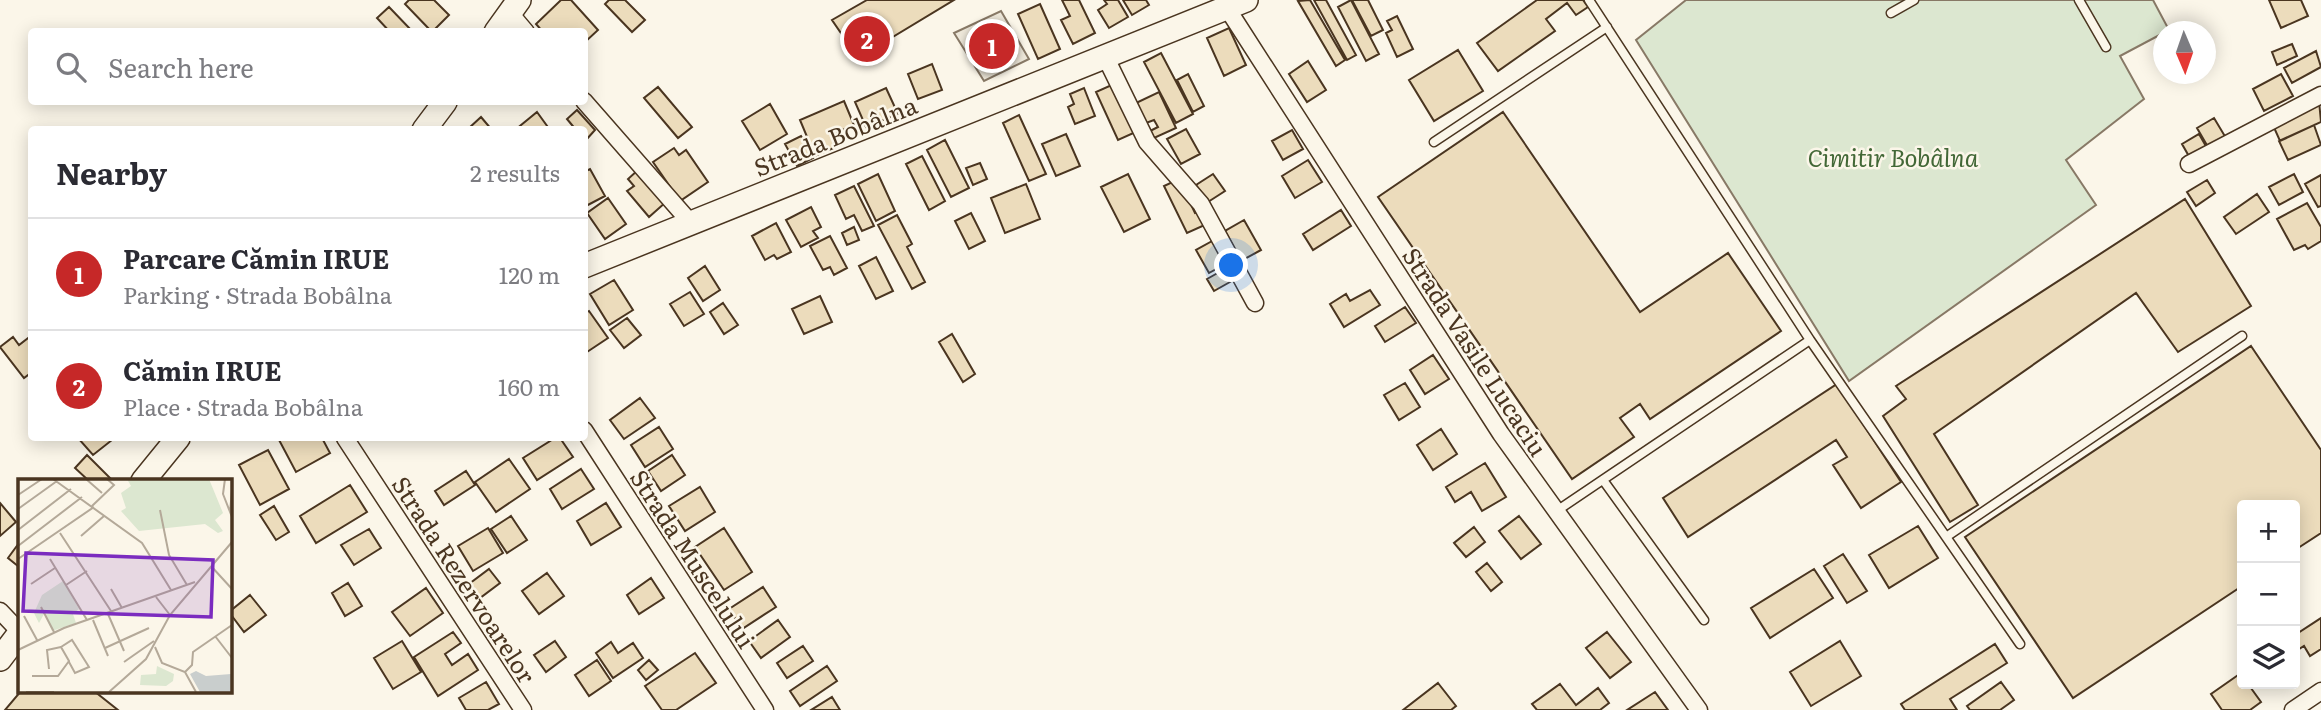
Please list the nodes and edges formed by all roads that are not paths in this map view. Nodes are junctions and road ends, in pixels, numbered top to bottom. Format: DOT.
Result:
graph roads {
  1 [pos="1589,0"];
  2 [pos="1914,0"];
  3 [pos="2079,0"];
  4 [pos="1236,4"];
  5 [pos="1891,13"];
  6 [pos="508,15"];
  7 [pos="1607,27"];
  8 [pos="522,28"];
  9 [pos="2106,47"];
  10 [pos="1105,56"];
  11 [pos="2321,95"];
  12 [pos="443,105"];
  13 [pos="588,105"];
  14 [pos="427,126"];
  15 [pos="1434,142"];
  16 [pos="2189,164"];
  17 [pos="690,222"];
  18 [pos="588,263"];
  19 [pos="1255,303"];
  20 [pos="2242,336"];
  21 [pos="1810,340"];
  22 [pos="588,436"];
  23 [pos="176,441"];
  24 [pos="347,441"];
  25 [pos="145,479"];
  26 [pos="1603,480"];
  27 [pos="1555,512"];
  28 [pos="1946,537"];
  29 [pos="0,611"];
  30 [pos="1704,620"];
  31 [pos="18,632"];
  32 [pos="18,634"];
  33 [pos="2020,644"];
  34 [pos="0,659"];
  35 [pos="2321,691"];
  36 [pos="523,710"];
  37 [pos="765,710"];
  38 [pos="1699,710"];
  39 [pos="2293,710"];
  1 -- 7 [label="lane"];
  2 -- 5 [label="lane"];
  3 -- 9 [label="lane"];
  4 -- 10 [label="main road, Strada Bobâlna"];
  4 -- 27 [label="street, Strada Vasile Lucaciu"];
  6 -- 8 [label="street"];
  7 -- 15 [label="lane"];
  7 -- 21 [label="lane"];
  10 -- 17 [label="main road, Strada Bobâlna"];
  10 -- 19 [label="street"];
  11 -- 16 [label="street"];
  12 -- 14 [label="main road"];
  13 -- 17 [label="street"];
  17 -- 18 [label="main road, Strada Bobâlna"];
  20 -- 28 [label="lane"];
  21 -- 26 [label="lane"];
  21 -- 28 [label="lane"];
  22 -- 37 [label="street, Strada Muscelului"];
  23 -- 25 [label="main road"];
  24 -- 36 [label="street, Strada Rezervoarelor"];
  26 -- 27 [label="lane"];
  26 -- 30 [label="lane"];
  27 -- 38 [label="street, Strada Vasile Lucaciu"];
  28 -- 33 [label="lane"];
  29 -- 31 [label="street"];
  32 -- 34 [label="main road"];
  35 -- 39 [label="street"];
}
